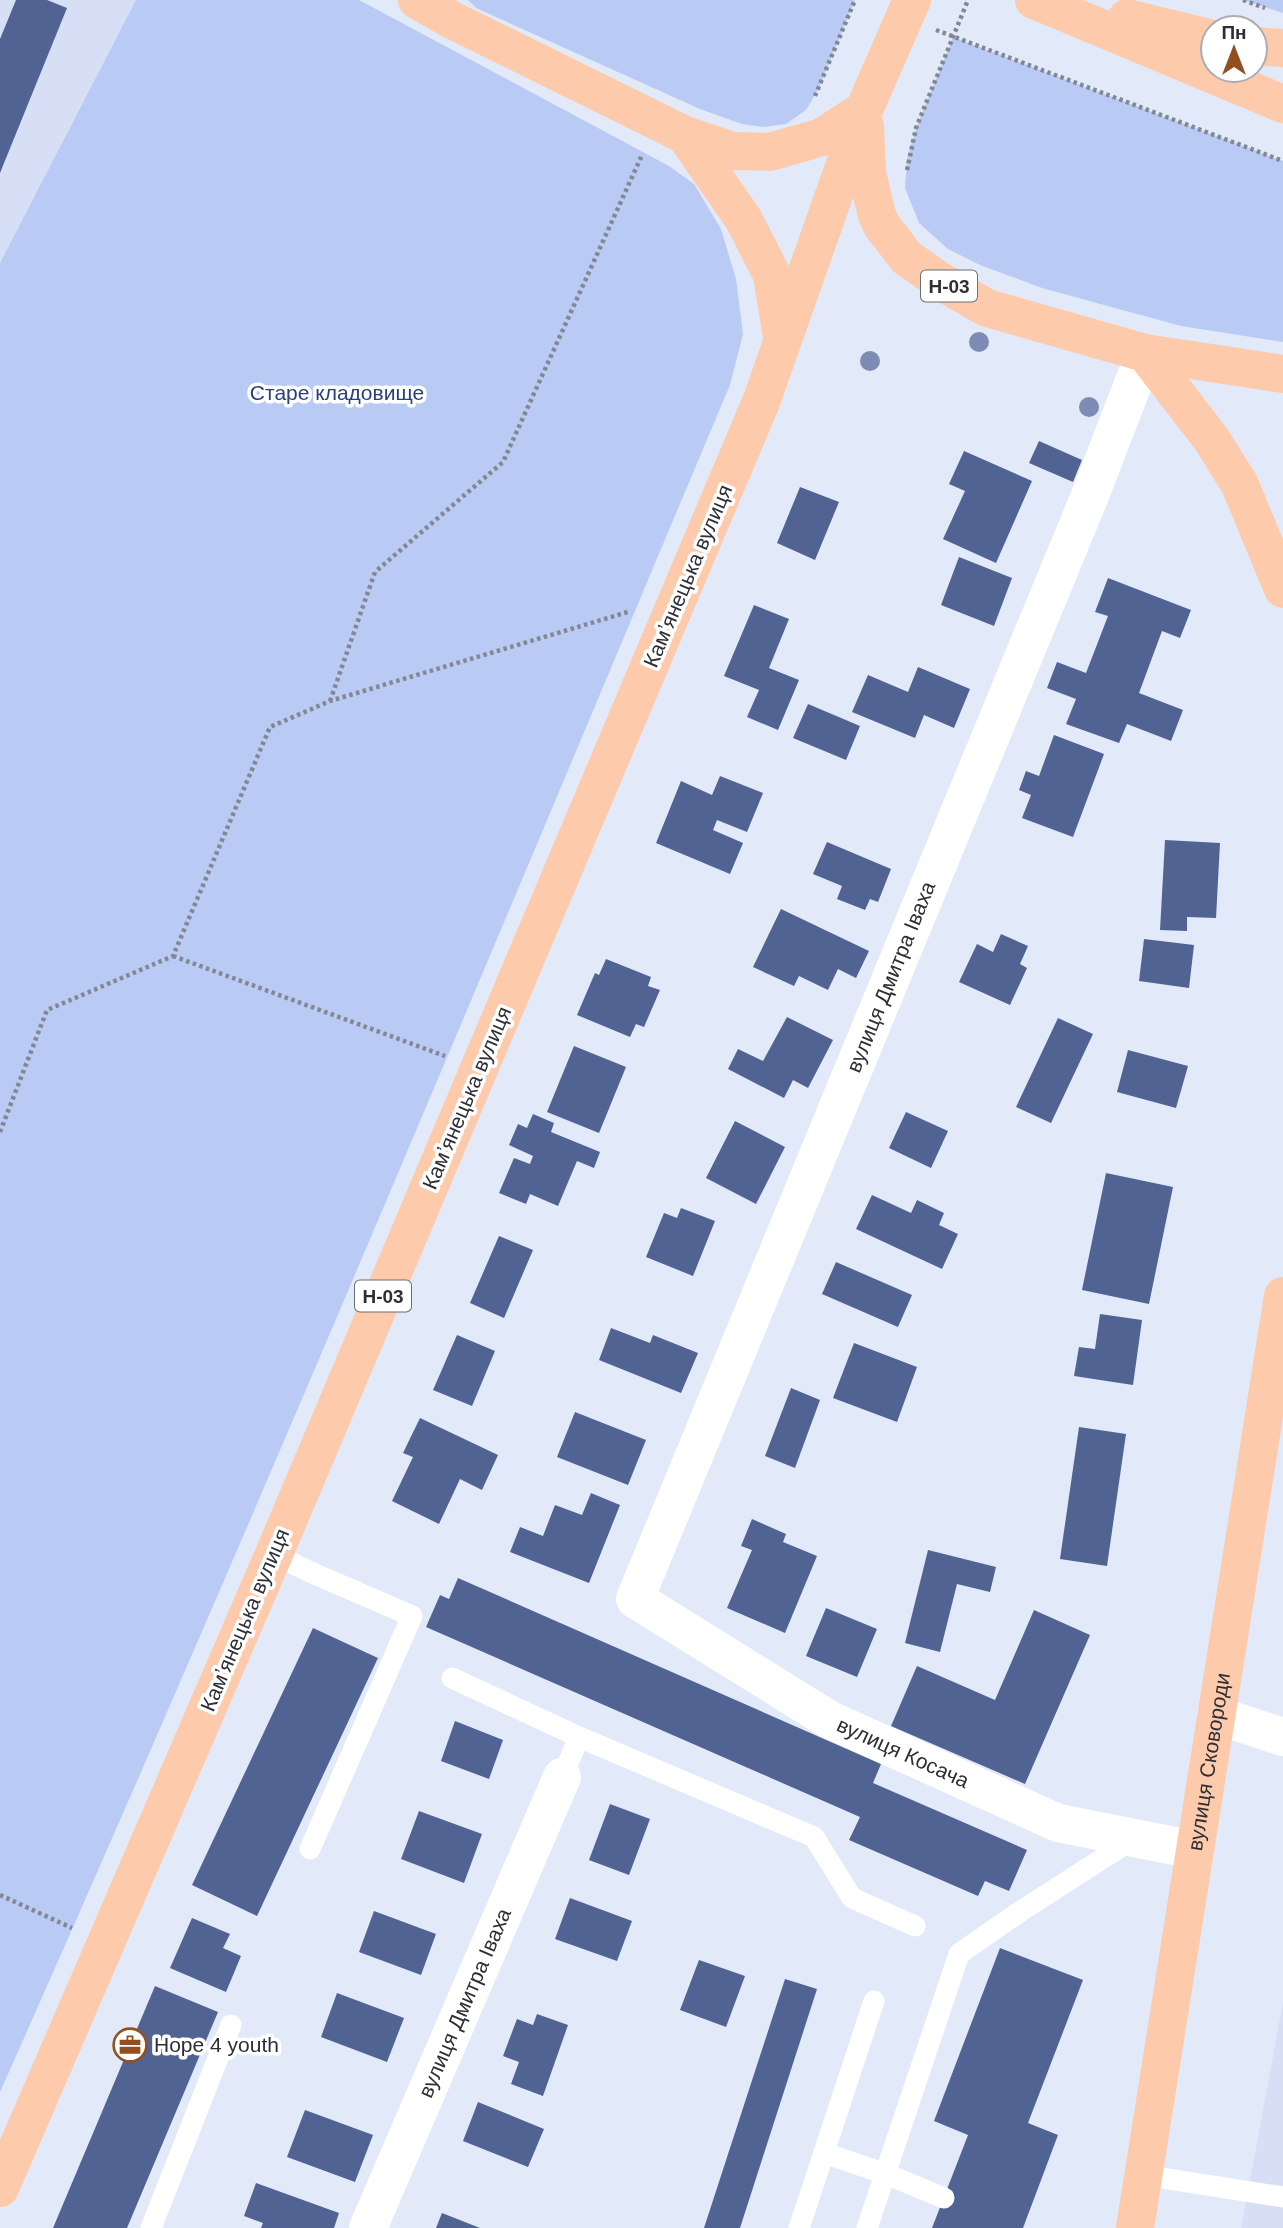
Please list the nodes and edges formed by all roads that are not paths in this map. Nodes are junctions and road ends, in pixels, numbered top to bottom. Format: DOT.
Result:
graph roads {
  1 [pos="417,0"];
  2 [pos="1034,0"];
  3 [pos="1054,0"];
  4 [pos="444,10"];
  5 [pos="920,14"];
  6 [pos="1199,36"];
  7 [pos="1283,104"];
  8 [pos="866,106"];
  9 [pos="685,135"];
  10 [pos="782,343"];
  11 [pos="1145,353"];
  12 [pos="1283,374"];
  13 [pos="1272,526"];
  14 [pos="1283,589"];
  15 [pos="1283,1296"];
  16 [pos="274,1554"];
  17 [pos="635,1600"];
  18 [pos="452,1678"];
  19 [pos="1216,1715"];
  20 [pos="579,1737"];
  21 [pos="1283,1737"];
  22 [pos="562,1777"];
  23 [pos="1133,1839"];
  24 [pos="310,1849"];
  25 [pos="1195,1850"];
  26 [pos="915,1926"];
  27 [pos="874,2001"];
  28 [pos="232,2025"];
  29 [pos="824,2153"];
  30 [pos="886,2174"];
  31 [pos="1143,2175"];
  32 [pos="0,2188"];
  33 [pos="1283,2197"];
  34 [pos="944,2198"];
  35 [pos="151,2228"];
  36 [pos="368,2228"];
  37 [pos="799,2228"];
  38 [pos="867,2228"];
  39 [pos="1135,2228"];
  1 -- 4 [label="main road"];
  2 -- 7 [label="main road"];
  3 -- 6 [label="main road"];
  4 -- 9 [label="main road"];
  5 -- 8 [label="main road, Камʼянецька вулиця / Н-03"];
  8 -- 9 [label="main road"];
  8 -- 10 [label="main road, Камʼянецька вулиця / Н-03"];
  8 -- 11 [label="main road, Н-03"];
  9 -- 10 [label="main road"];
  10 -- 16 [label="main road, Камʼянецька вулиця / Н-03"];
  11 -- 12 [label="main road"];
  11 -- 13 [label="main road"];
  11 -- 17 [label="street, вулиця Дмитра Іваха"];
  13 -- 14 [label="main road"];
  15 -- 19 [label="main road, вулиця Сковороди"];
  16 -- 24 [label="lane"];
  16 -- 32 [label="main road, Камʼянецька вулиця / Н-03"];
  17 -- 23 [label="street, вулиця Косача"];
  18 -- 20 [label="lane"];
  19 -- 21 [label="street"];
  19 -- 25 [label="main road, вулиця Сковороди"];
  20 -- 22 [label="lane"];
  20 -- 26 [label="lane"];
  22 -- 36 [label="street, вулиця Дмитра Іваха"];
  23 -- 25 [label="street, вулиця Косача"];
  23 -- 30 [label="lane"];
  25 -- 31 [label="main road, вулиця Сковороди"];
  27 -- 29 [label="lane"];
  28 -- 35 [label="lane"];
  29 -- 30 [label="lane"];
  29 -- 37 [label="lane"];
  30 -- 34 [label="lane"];
  30 -- 38 [label="lane"];
  31 -- 33 [label="lane"];
  31 -- 39 [label="main road, вулиця Сковороди"];
}
